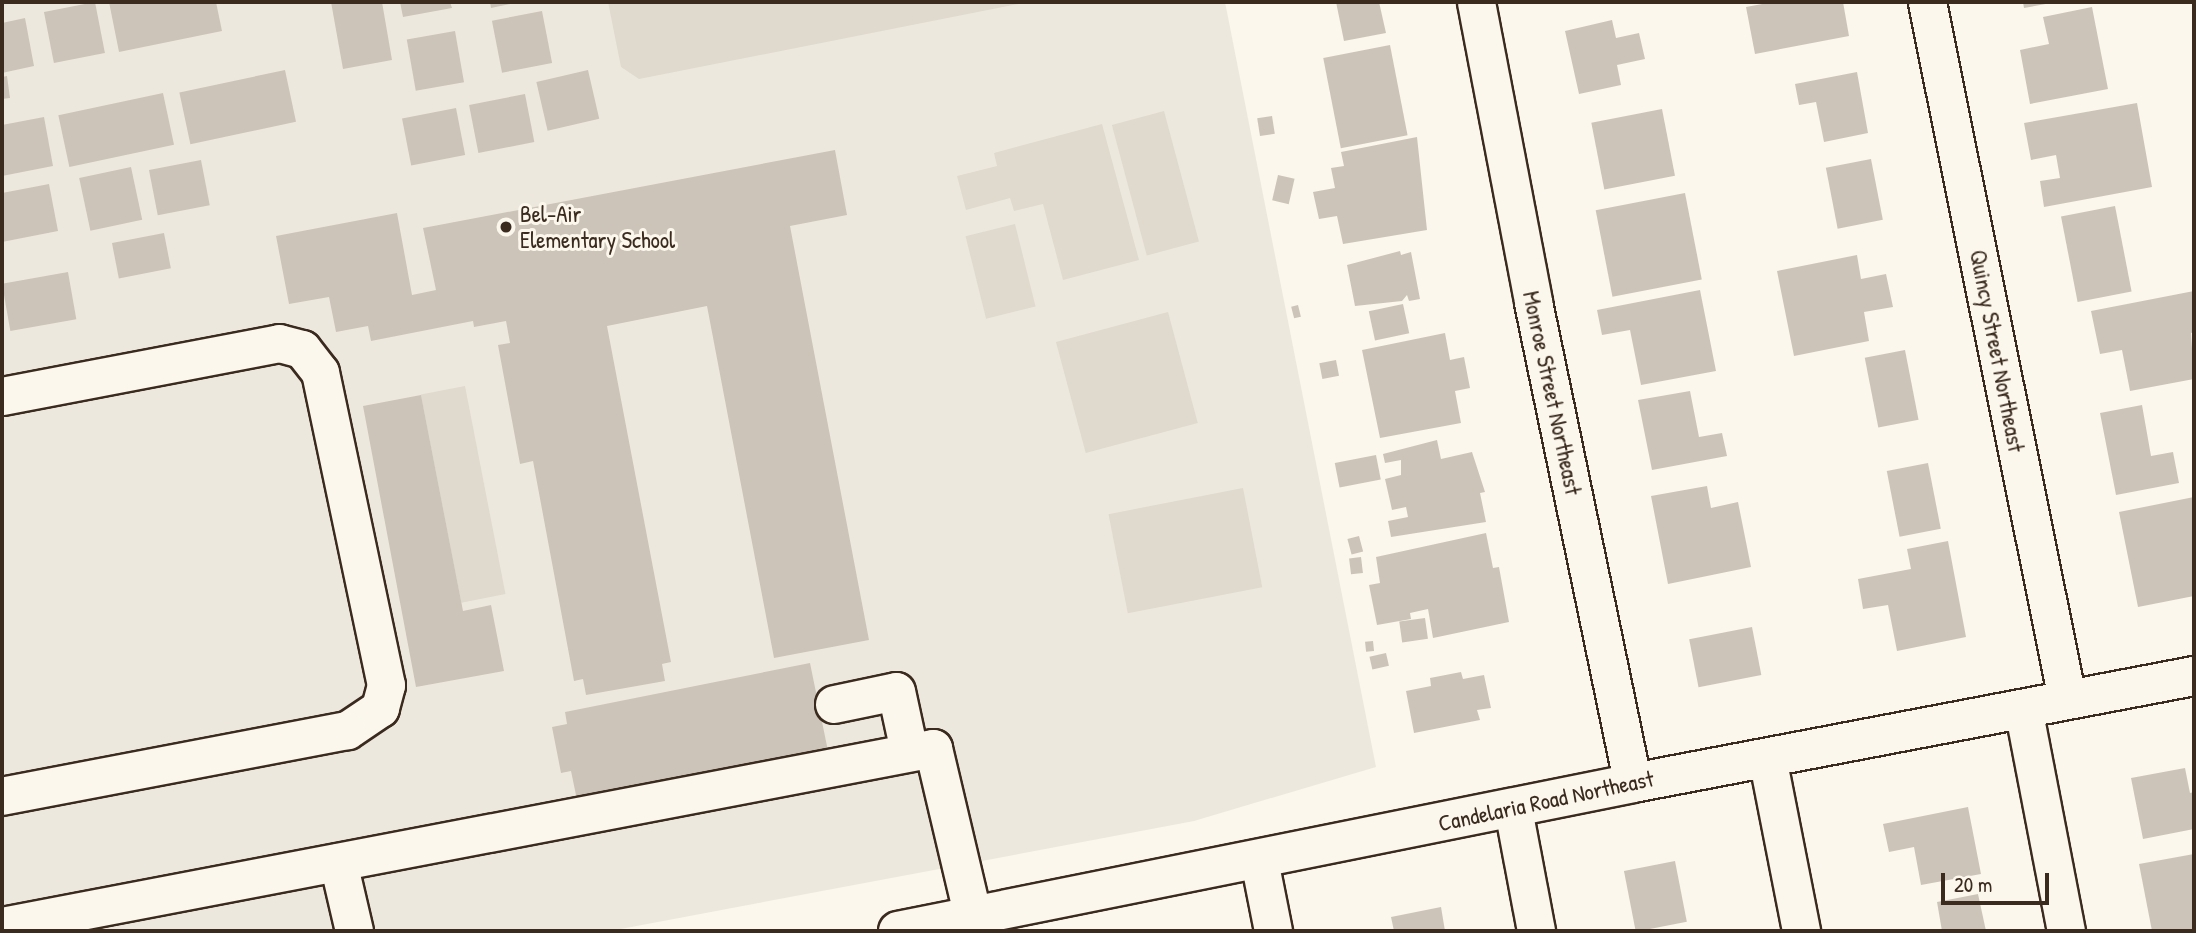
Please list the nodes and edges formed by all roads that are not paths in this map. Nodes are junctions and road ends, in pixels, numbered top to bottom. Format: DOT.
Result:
graph roads {
  1 [pos="1476,2"];
  2 [pos="1927,2"];
  3 [pos="2,396"];
  4 [pos="2194,676"];
  5 [pos="2067,699"];
  6 [pos="834,704"];
  7 [pos="2023,708"];
  8 [pos="909,751"];
  9 [pos="1767,757"];
  10 [pos="1633,783"];
  11 [pos="2,796"];
  12 [pos="1513,809"];
  13 [pos="1259,860"];
  14 [pos="338,862"];
  15 [pos="994,920"];
  16 [pos="2,926"];
  17 [pos="354,931"];
  18 [pos="898,931"];
  19 [pos="1273,931"];
  20 [pos="1536,931"];
  21 [pos="1801,931"];
  22 [pos="2066,931"];
  1 -- 10 [label="street, Monroe Street Northeast"];
  2 -- 5 [label="street, Quincy Street Northeast"];
  3 -- 11 [label="street"];
  4 -- 5 [label="main road, Candelaria Road Northeast"];
  5 -- 7 [label="main road, Candelaria Road Northeast"];
  6 -- 8 [label="street"];
  7 -- 9 [label="main road, Candelaria Road Northeast"];
  7 -- 22 [label="street"];
  8 -- 14 [label="street"];
  8 -- 15 [label="street"];
  9 -- 10 [label="main road, Candelaria Road Northeast"];
  9 -- 21 [label="street"];
  10 -- 12 [label="main road, Candelaria Road Northeast"];
  12 -- 13 [label="main road, Candelaria Road Northeast"];
  12 -- 20 [label="street"];
  13 -- 15 [label="main road, Candelaria Road Northeast"];
  13 -- 19 [label="street"];
  14 -- 16 [label="street"];
  14 -- 17 [label="street"];
  15 -- 18 [label="main road, Candelaria Road Northeast"];
}
